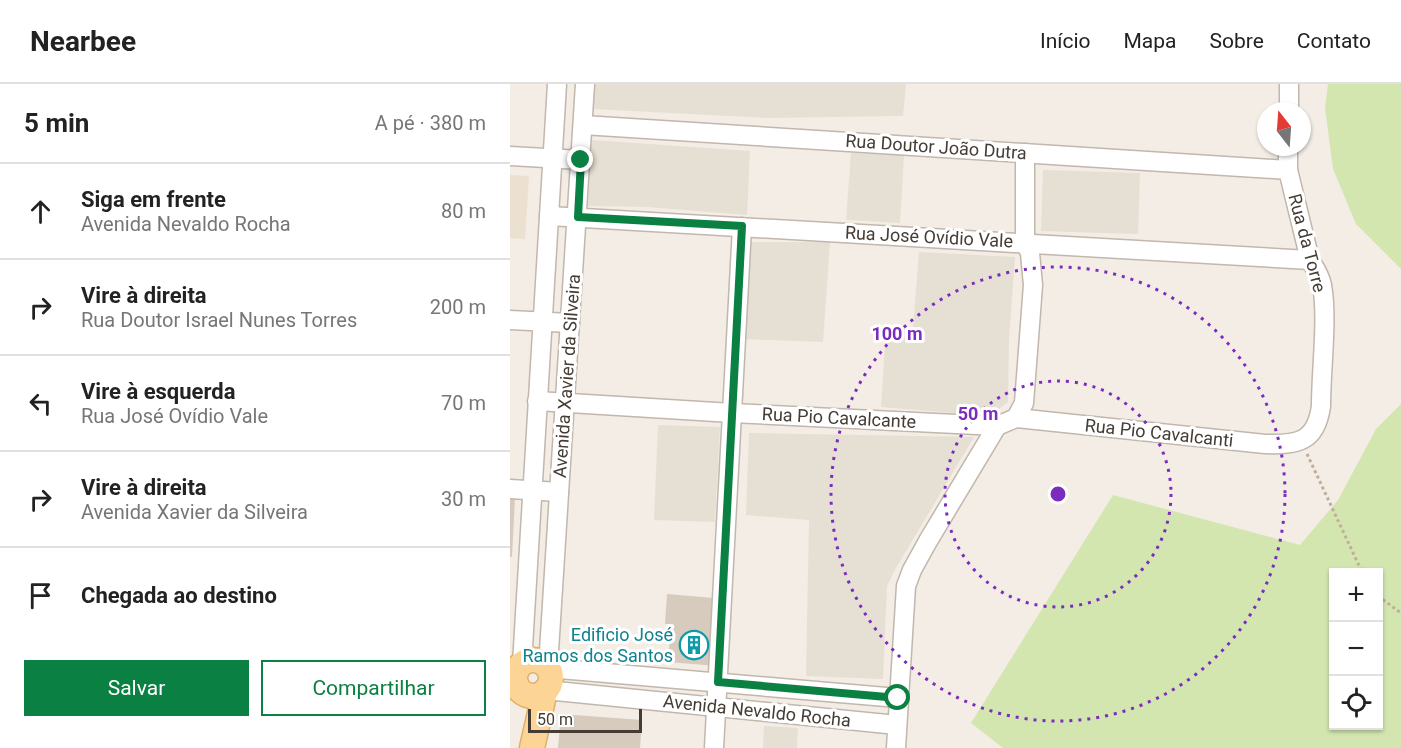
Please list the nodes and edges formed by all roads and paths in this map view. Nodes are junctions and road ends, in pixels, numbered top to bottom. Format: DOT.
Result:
graph roads {
  1 [pos="557,84"];
  2 [pos="585,84"];
  3 [pos="1289,84"];
  4 [pos="1289,102"];
  5 [pos="583,125"];
  6 [pos="1025,153"];
  7 [pos="510,156"];
  8 [pos="1288,156"];
  9 [pos="553,159"];
  10 [pos="581,160"];
  11 [pos="1288,170"];
  12 [pos="549,216"];
  13 [pos="578,217"];
  14 [pos="742,226"];
  15 [pos="1025,243"];
  16 [pos="1310,260"];
  17 [pos="510,320"];
  18 [pos="542,321"];
  19 [pos="570,323"];
  20 [pos="537,401"];
  21 [pos="565,403"];
  22 [pos="732,413"];
  23 [pos="1016,418"];
  24 [pos="997,426"];
  25 [pos="1301,441"];
  26 [pos="510,489"];
  27 [pos="532,490"];
  28 [pos="559,492"];
  29 [pos="1360,568"];
  30 [pos="1383,600"];
  31 [pos="1401,613"];
  32 [pos="518,664"];
  33 [pos="547,679"];
  34 [pos="718,682"];
  35 [pos="516,689"];
  36 [pos="898,698"];
  37 [pos="716,708"];
  38 [pos="897,724"];
  39 [pos="532,746"];
  40 [pos="897,747"];
  41 [pos="714,748"];
  1 -- 9 [label="street, Avenida Xavier da Silveira"];
  2 -- 5 [label="street, Avenida Xavier da Silveira"];
  3 -- 4 [label="street"];
  5 -- 6 [label="street, Rua Doutor João Dutra"];
  5 -- 10 [label="street, Avenida Xavier da Silveira"];
  6 -- 11 [label="street, Rua Doutor João Dutra"];
  6 -- 15 [label="street"];
  7 -- 9 [label="street"];
  8 -- 11 [label="street, Rua da Torre"];
  9 -- 10 [label="street"];
  9 -- 12 [label="street, Avenida Xavier da Silveira"];
  10 -- 13 [label="street, Avenida Xavier da Silveira"];
  11 -- 16 [label="street, Rua da Torre"];
  12 -- 13 [label="street, Rua José Ovídio Vale"];
  12 -- 18 [label="street, Avenida Xavier da Silveira"];
  13 -- 14 [label="street, Rua José Ovídio Vale"];
  13 -- 19 [label="street, Avenida Xavier da Silveira"];
  14 -- 15 [label="street, Rua José Ovídio Vale"];
  14 -- 22 [label="street"];
  15 -- 16 [label="street, Rua José Ovídio Vale"];
  15 -- 23 [label="street"];
  16 -- 25 [label="street, Rua da Torre"];
  17 -- 18 [label="street"];
  18 -- 19 [label="street"];
  18 -- 20 [label="street, Avenida Xavier da Silveira"];
  19 -- 21 [label="street, Avenida Xavier da Silveira"];
  20 -- 21 [label="street, Rua Pio Cavalcante"];
  20 -- 27 [label="street, Avenida Xavier da Silveira"];
  21 -- 22 [label="street, Rua Pio Cavalcante"];
  21 -- 28 [label="street, Avenida Xavier da Silveira"];
  22 -- 24 [label="street, Rua Pio Cavalcante"];
  22 -- 34 [label="street"];
  23 -- 24 [label="street"];
  23 -- 25 [label="street, Rua Pio Cavalcanti"];
  24 -- 36 [label="street"];
  25 -- 29 [label="path"];
  26 -- 27 [label="street"];
  27 -- 28 [label="street"];
  27 -- 32 [label="street, Avenida Xavier da Silveira"];
  28 -- 33 [label="street, Avenida Xavier da Silveira"];
  30 -- 31 [label="path"];
  32 -- 33 [label="main road"];
  32 -- 35 [label="main road"];
  33 -- 34 [label="street, Avenida Nevaldo Rocha"];
  33 -- 35 [label="main road"];
  33 -- 37 [label="street, Avenida Nevaldo Rocha"];
  33 -- 39 [label="main road, Avenida Xavier da Silveira"];
  34 -- 36 [label="street, Avenida Nevaldo Rocha"];
  34 -- 37 [label="street"];
  35 -- 39 [label="main road, Avenida Xavier da Silveira"];
  36 -- 38 [label="street"];
  37 -- 38 [label="street, Avenida Nevaldo Rocha"];
  37 -- 41 [label="street"];
  38 -- 40 [label="street"];
}
